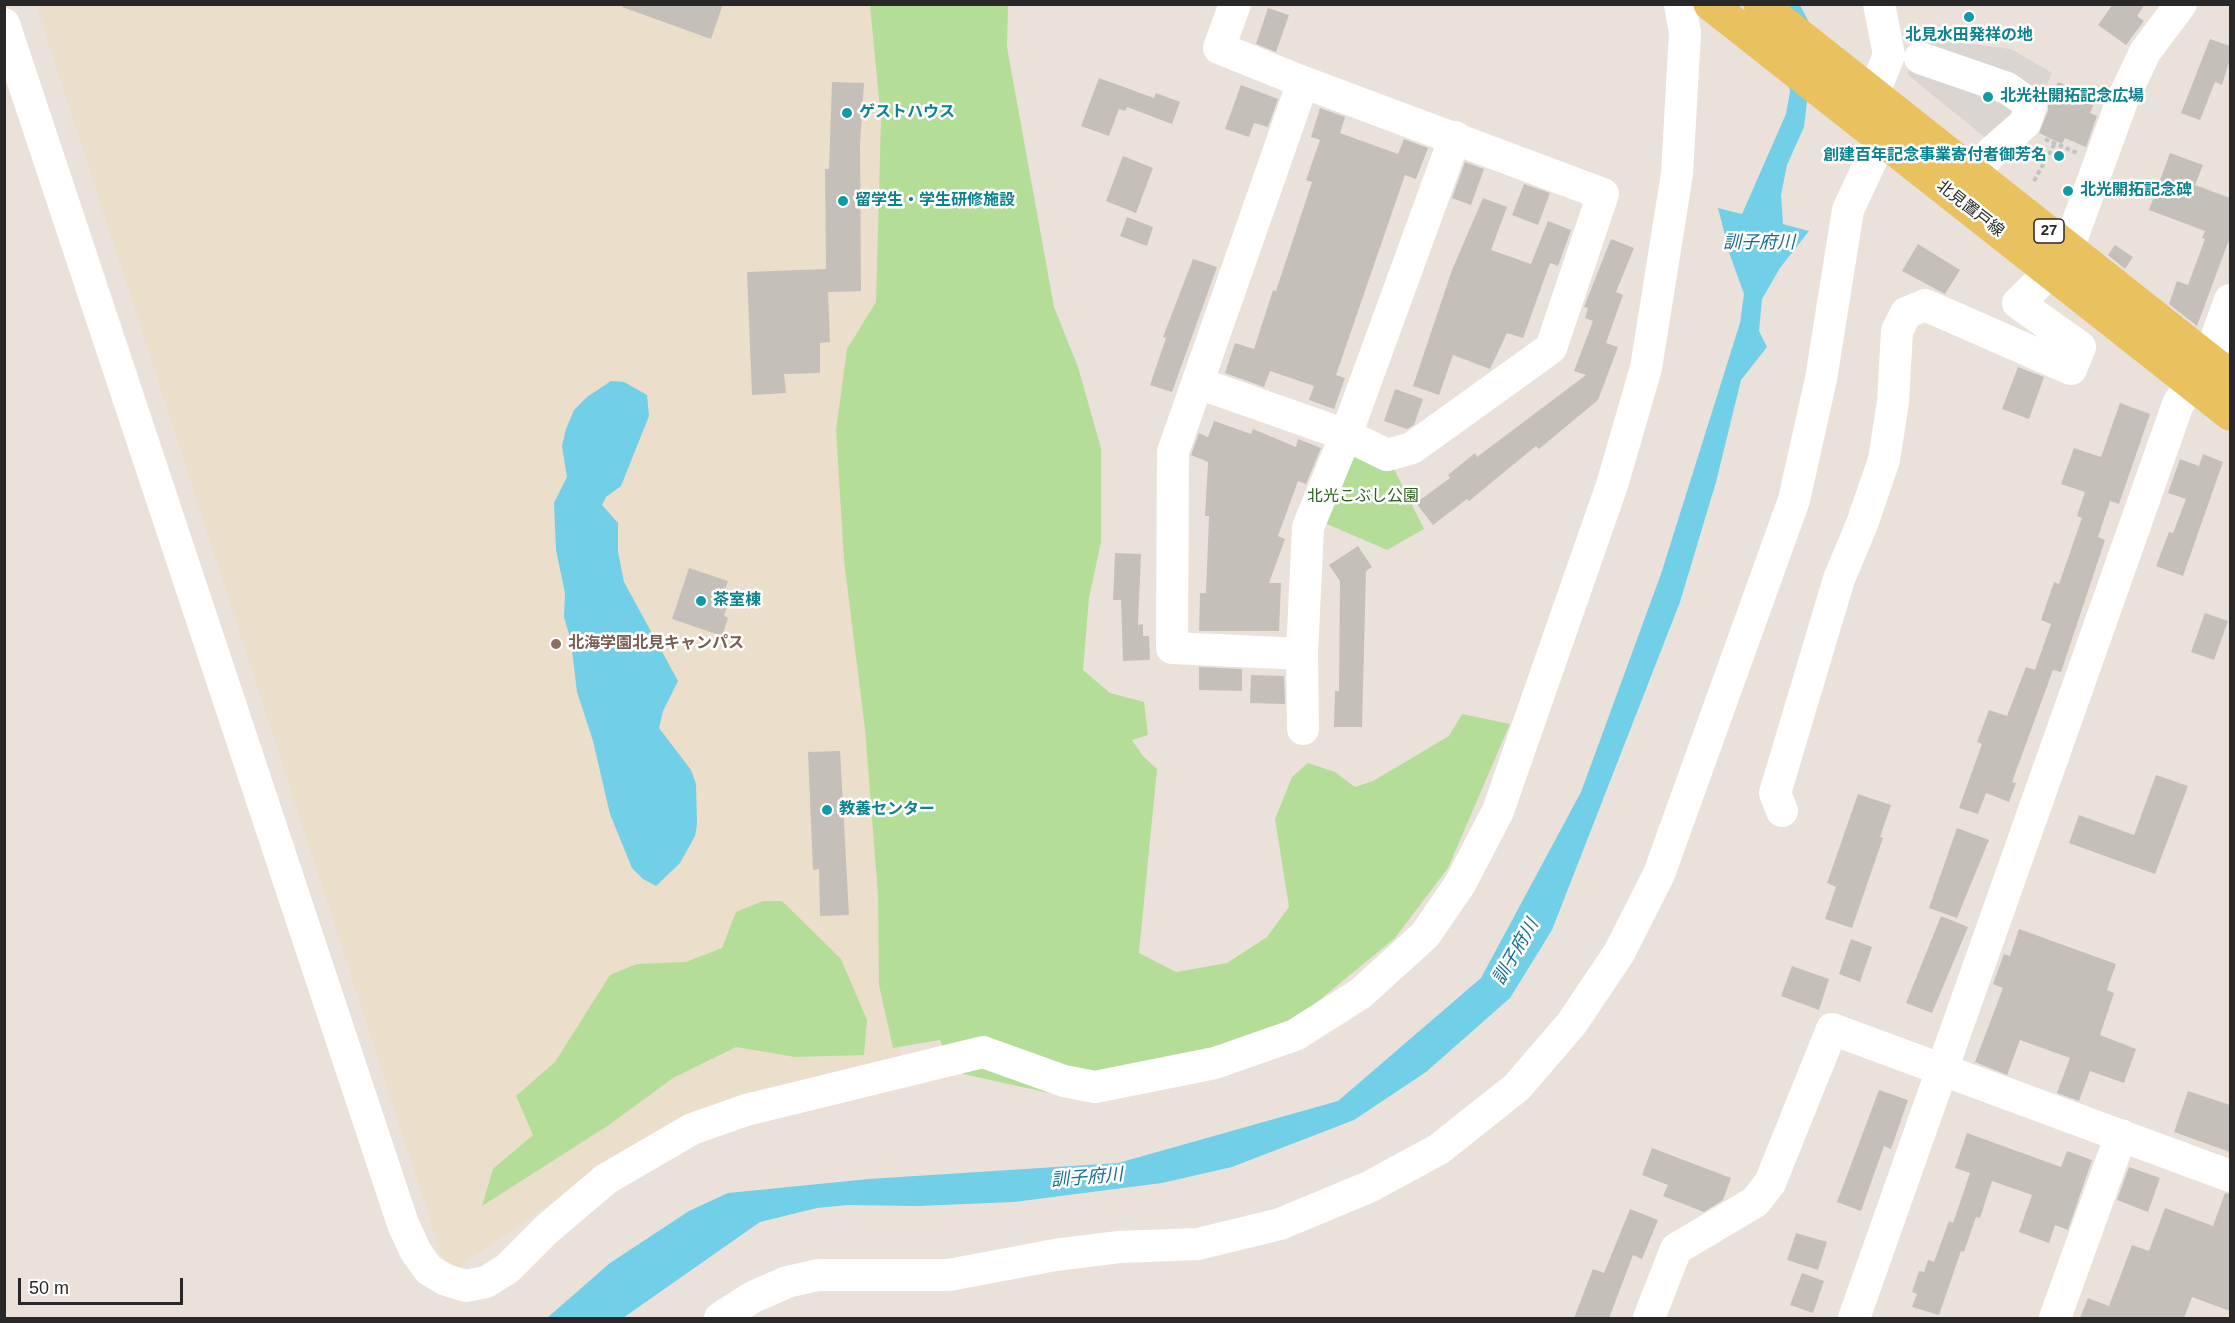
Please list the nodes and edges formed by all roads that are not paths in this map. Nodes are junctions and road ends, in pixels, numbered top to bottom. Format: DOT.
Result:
graph roads {
  1 [pos="1235,4"];
  2 [pos="1680,4"];
  3 [pos="1710,4"];
  4 [pos="1760,4"];
  5 [pos="1879,4"];
  6 [pos="2181,4"];
  7 [pos="4,24"];
  8 [pos="1920,58"];
  9 [pos="1303,82"];
  10 [pos="1869,92"];
  11 [pos="1873,134"];
  12 [pos="1455,137"];
  13 [pos="1963,184"];
  14 [pos="2069,246"];
  15 [pos="2049,272"];
  16 [pos="2230,300"];
  17 [pos="2211,373"];
  18 [pos="1198,383"];
  19 [pos="2230,414"];
  20 [pos="1346,435"];
  21 [pos="1302,654"];
  22 [pos="1303,729"];
  23 [pos="1782,811"];
  24 [pos="1941,1069"];
  25 [pos="2121,1135"];
  26 [pos="2230,1176"];
  27 [pos="720,1318"];
  28 [pos="1649,1318"];
  29 [pos="1854,1318"];
  30 [pos="2055,1318"];
  1 -- 9 [label="street"];
  2 -- 7 [label="street"];
  3 -- 11 [label="main road, 北見置戸線 / 27"];
  4 -- 10 [label="main road, 北見置戸線 / 27"];
  5 -- 10 [label="street"];
  6 -- 14 [label="street"];
  8 -- 13 [label="street"];
  9 -- 12 [label="street"];
  9 -- 18 [label="street"];
  10 -- 13 [label="main road, 北見置戸線 / 27"];
  11 -- 13 [label="main road, 北見置戸線 / 27"];
  11 -- 27 [label="street"];
  12 -- 20 [label="street"];
  12 -- 20 [label="street"];
  13 -- 14 [label="main road, 北見置戸線 / 27"];
  13 -- 15 [label="main road, 北見置戸線 / 27"];
  14 -- 15 [label="street"];
  14 -- 17 [label="main road, 北見置戸線 / 27"];
  15 -- 17 [label="main road, 北見置戸線 / 27"];
  15 -- 23 [label="street"];
  16 -- 17 [label="street"];
  17 -- 19 [label="main road, 北見置戸線 / 27"];
  17 -- 24 [label="street"];
  18 -- 20 [label="street"];
  18 -- 21 [label="street"];
  20 -- 21 [label="street"];
  21 -- 22 [label="street"];
  24 -- 25 [label="street"];
  24 -- 28 [label="street"];
  24 -- 29 [label="street"];
  25 -- 26 [label="street"];
  25 -- 30 [label="street"];
}
